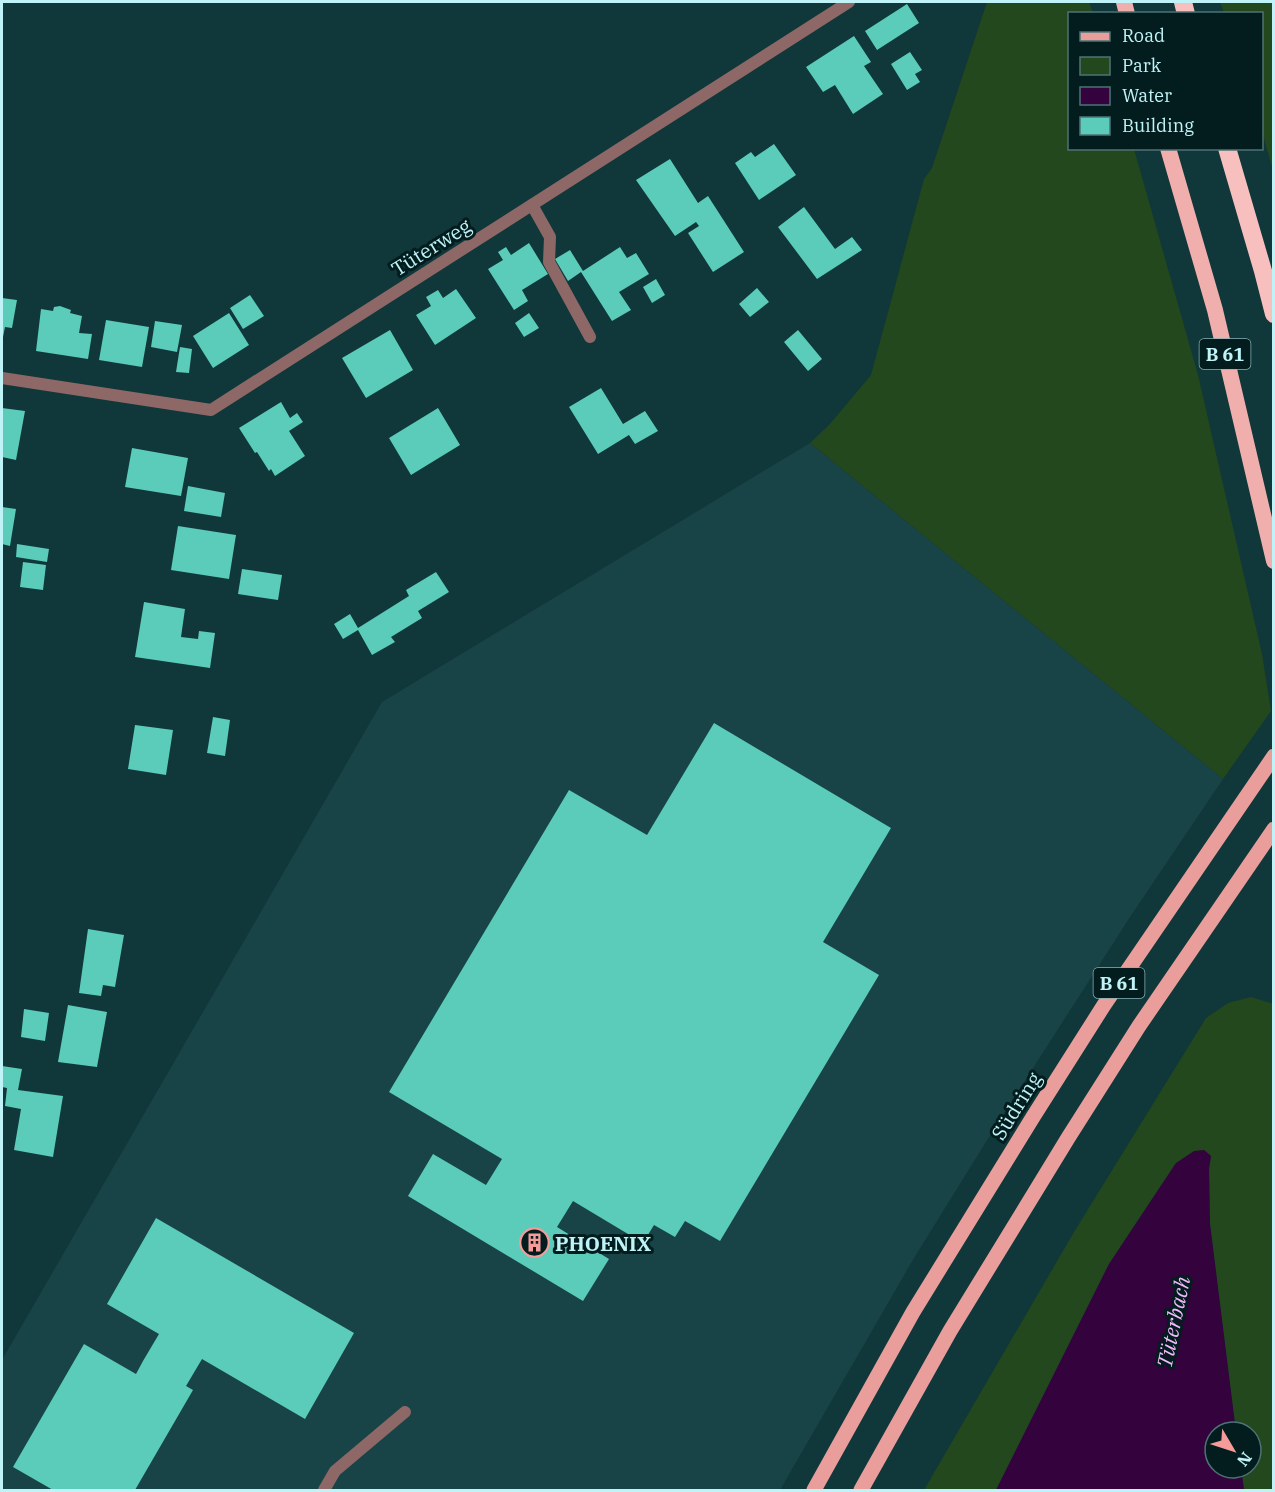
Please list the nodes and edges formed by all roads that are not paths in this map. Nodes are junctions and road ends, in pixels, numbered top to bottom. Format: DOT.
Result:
graph roads {
  1 [pos="849,2"];
  2 [pos="1169,150"];
  3 [pos="1228,150"];
  4 [pos="532,205"];
  5 [pos="1274,314"];
  6 [pos="590,337"];
  7 [pos="2,378"];
  8 [pos="1274,561"];
  9 [pos="1274,756"];
  10 [pos="1274,829"];
  11 [pos="405,1412"];
  12 [pos="324,1491"];
  13 [pos="814,1491"];
  14 [pos="861,1491"];
  1 -- 4 [label="street, Tüterweg"];
  2 -- 8 [label="highway, B 61"];
  3 -- 5 [label="highway"];
  4 -- 6 [label="street"];
  4 -- 7 [label="street, Tüterweg"];
  9 -- 13 [label="main road, Südring / B 61"];
  10 -- 14 [label="main road"];
  11 -- 12 [label="street"];
}
